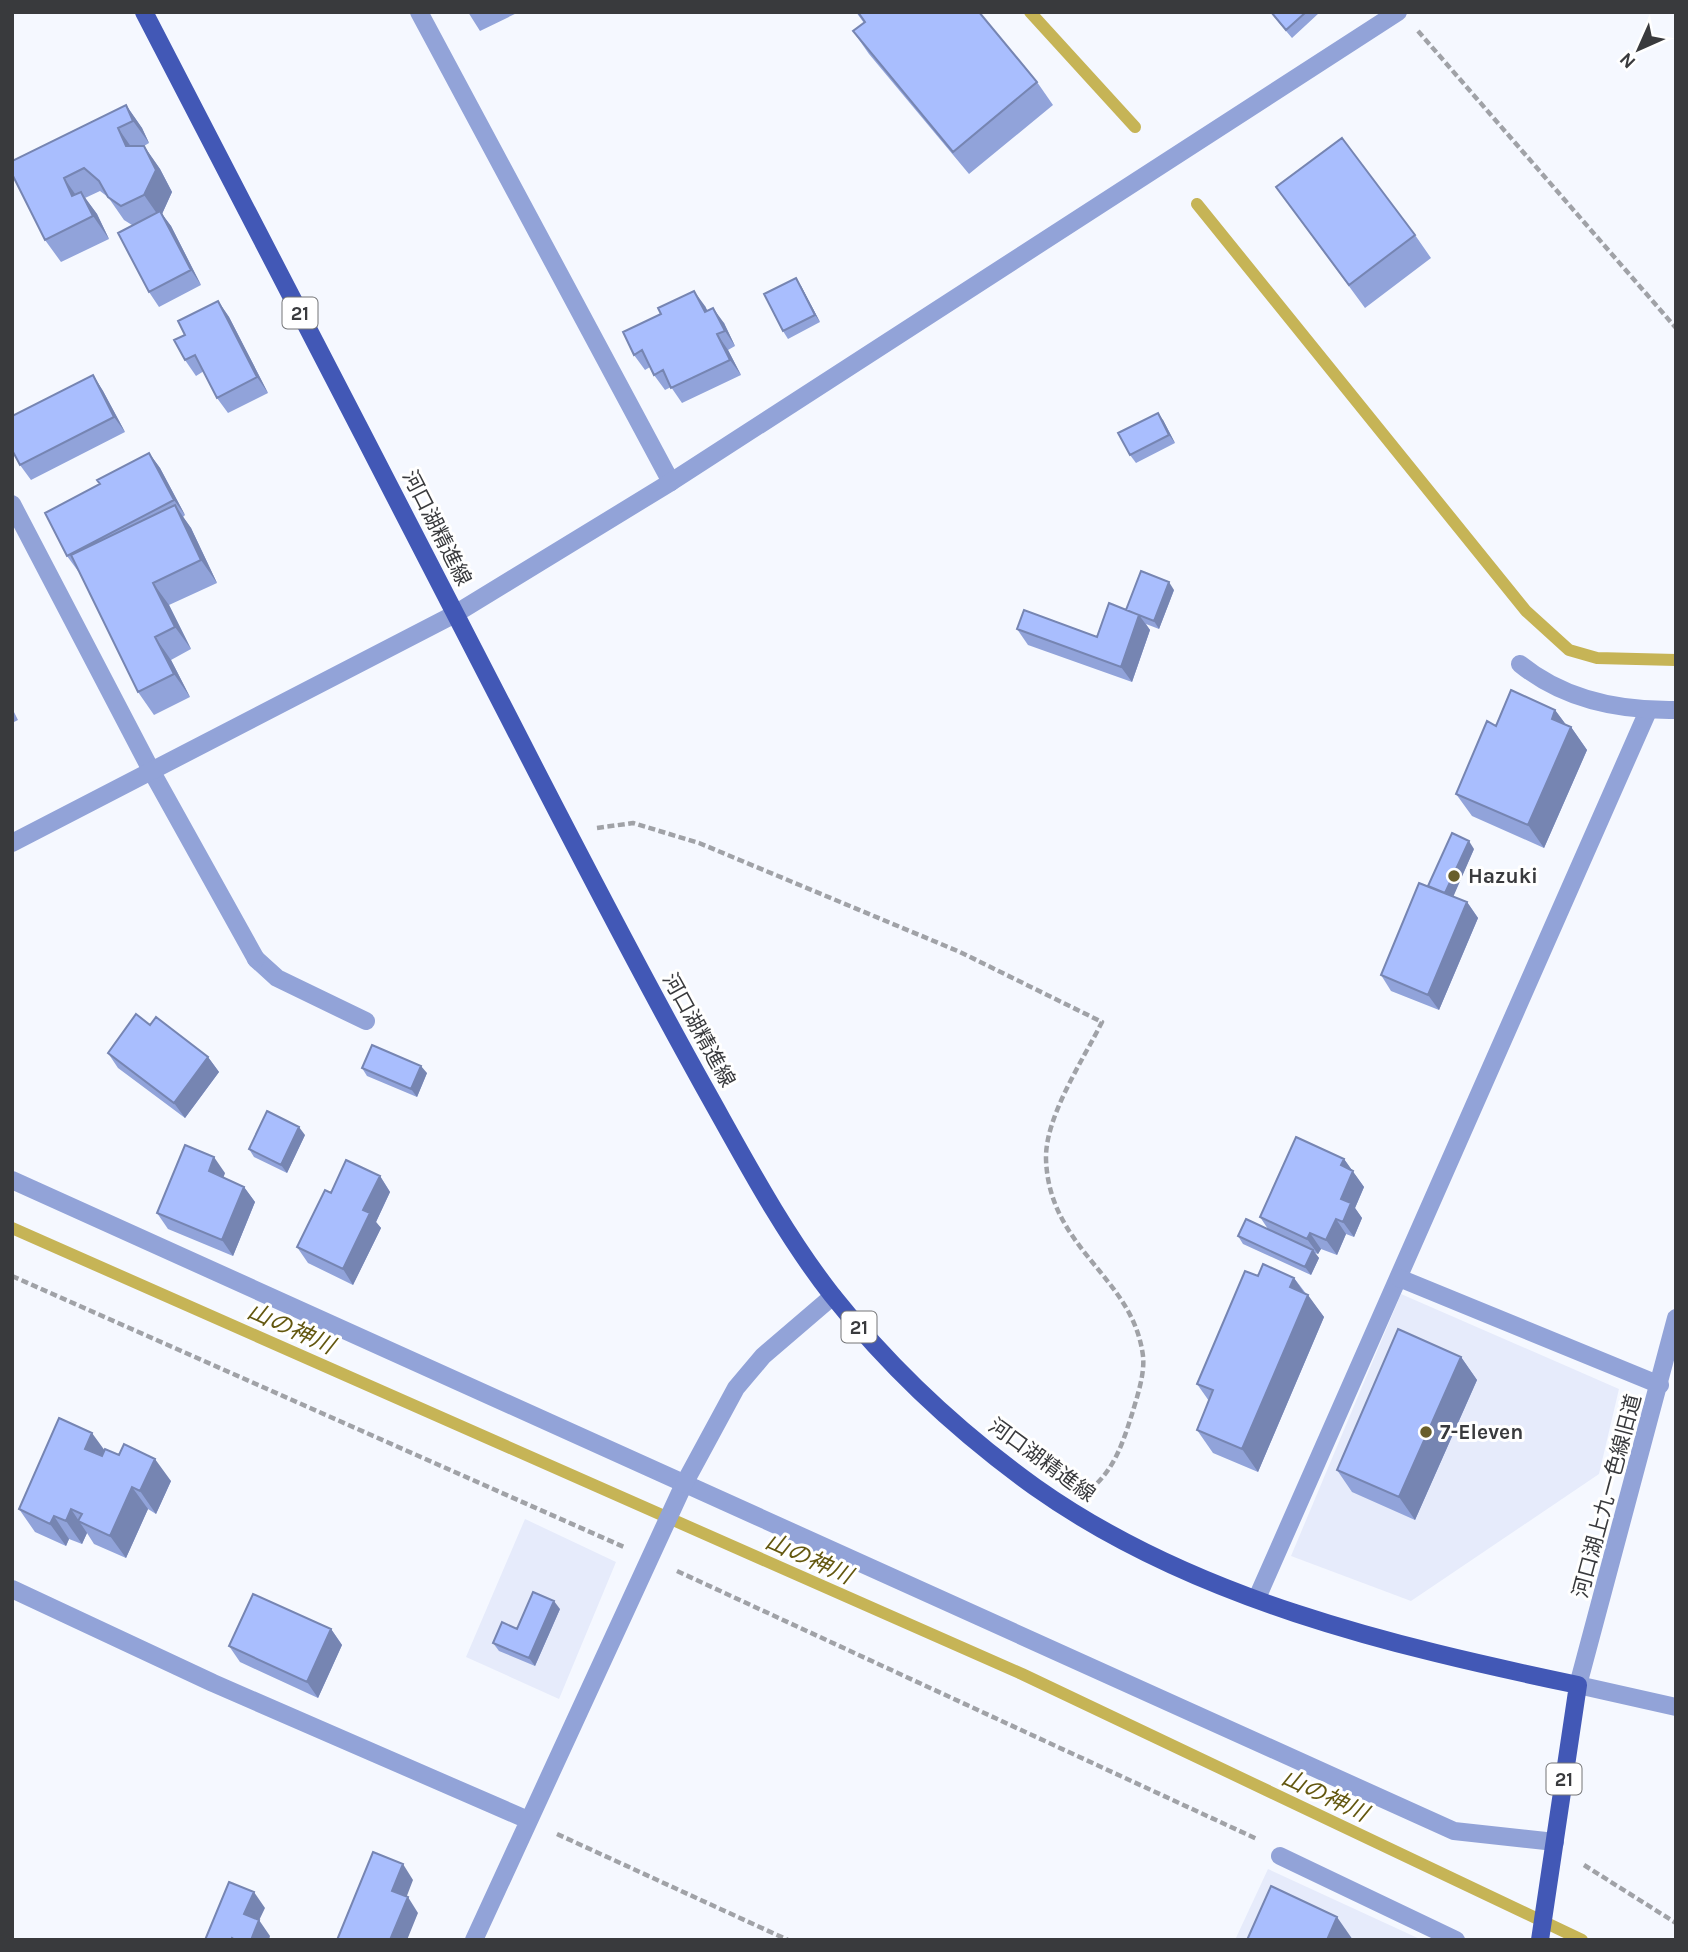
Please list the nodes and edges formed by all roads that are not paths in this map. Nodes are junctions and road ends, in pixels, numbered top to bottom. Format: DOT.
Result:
graph roads {
  1 [pos="145,12"];
  2 [pos="419,12"];
  3 [pos="1398,12"];
  4 [pos="671,482"];
  5 [pos="12,504"];
  6 [pos="455,614"];
  7 [pos="1520,664"];
  8 [pos="1676,710"];
  9 [pos="1647,711"];
  10 [pos="152,772"];
  11 [pos="12,843"];
  12 [pos="366,1021"];
  13 [pos="12,1180"];
  14 [pos="1399,1278"];
  15 [pos="833,1296"];
  16 [pos="1676,1318"];
  17 [pos="1660,1385"];
  18 [pos="680,1490"];
  19 [pos="12,1589"];
  20 [pos="1257,1598"];
  21 [pos="1578,1685"];
  22 [pos="1676,1707"];
  23 [pos="528,1820"];
  24 [pos="1555,1842"];
  25 [pos="1280,1856"];
  26 [pos="474,1940"];
  27 [pos="1456,1940"];
  28 [pos="1539,1940"];
  1 -- 6 [label="main road, 河口湖精進線 / 21"];
  2 -- 4 [label="street"];
  3 -- 4 [label="street"];
  4 -- 6 [label="street"];
  5 -- 10 [label="street"];
  6 -- 10 [label="street"];
  6 -- 15 [label="main road, 河口湖精進線 / 21"];
  7 -- 9 [label="street"];
  8 -- 9 [label="street"];
  9 -- 14 [label="street"];
  10 -- 11 [label="street"];
  10 -- 12 [label="street"];
  13 -- 18 [label="street"];
  14 -- 17 [label="street"];
  14 -- 20 [label="street"];
  15 -- 18 [label="street"];
  15 -- 20 [label="main road, 河口湖精進線 / 21"];
  16 -- 17 [label="street, 河口湖上九一色線旧道"];
  17 -- 21 [label="street, 河口湖上九一色線旧道"];
  18 -- 23 [label="street"];
  18 -- 24 [label="street"];
  19 -- 23 [label="street"];
  20 -- 21 [label="main road, 河口湖精進線 / 21"];
  21 -- 22 [label="street"];
  21 -- 24 [label="main road, 21"];
  23 -- 26 [label="street"];
  24 -- 28 [label="main road, 21"];
  25 -- 27 [label="street"];
}
